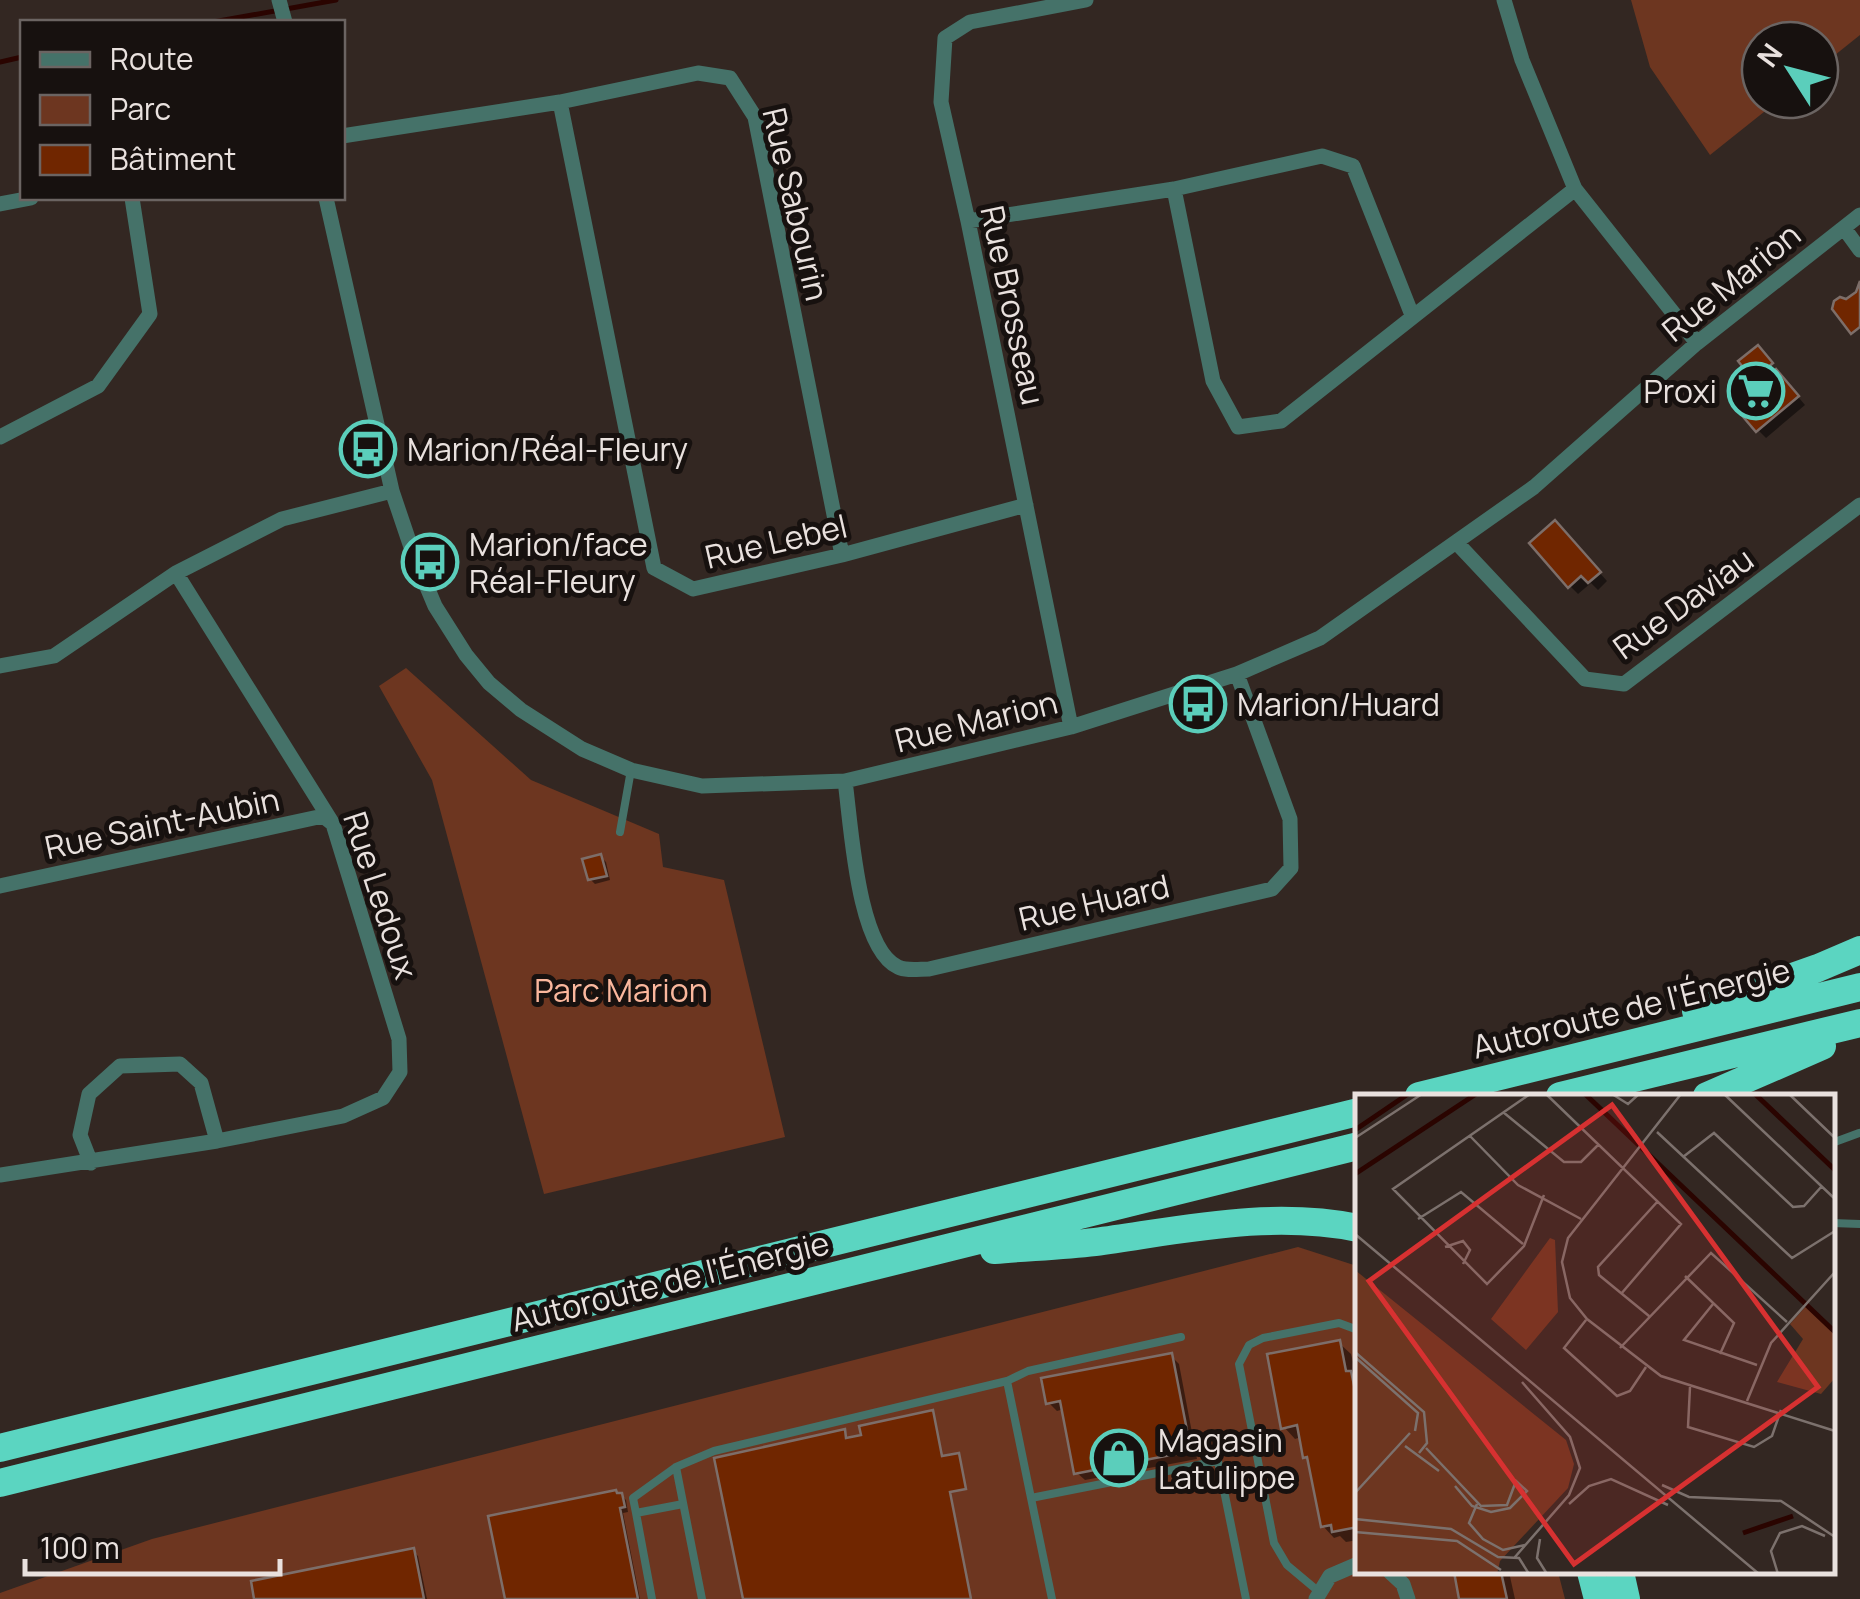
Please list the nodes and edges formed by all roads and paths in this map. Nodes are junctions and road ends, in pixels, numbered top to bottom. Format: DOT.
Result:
graph roads {
  1 [pos="1086,0"];
  2 [pos="1504,0"];
  3 [pos="560,102"];
  4 [pos="345,136"];
  5 [pos="1174,189"];
  6 [pos="1576,189"];
  7 [pos="132,200"];
  8 [pos="326,200"];
  9 [pos="1860,215"];
  10 [pos="968,221"];
  11 [pos="1844,228"];
  12 [pos="1860,250"];
  13 [pos="1412,316"];
  14 [pos="1698,343"];
  15 [pos="0,437"];
  16 [pos="392,491"];
  17 [pos="1026,505"];
  18 [pos="1860,505"];
  19 [pos="1456,542"];
  20 [pos="842,556"];
  21 [pos="176,573"];
  22 [pos="0,666"];
  23 [pos="1237,674"];
  24 [pos="1071,726"];
  25 [pos="631,770"];
  26 [pos="845,781"];
  27 [pos="334,824"];
  28 [pos="620,832"];
  29 [pos="0,886"];
  30 [pos="1860,950"];
  31 [pos="1860,987"];
  32 [pos="1860,1026"];
  33 [pos="1539,1067"];
  34 [pos="1427,1094"];
  35 [pos="1569,1094"];
  36 [pos="1711,1094"];
  37 [pos="1355,1113"];
  38 [pos="1860,1134"];
  39 [pos="217,1141"];
  40 [pos="1835,1142"];
  41 [pos="1355,1147"];
  42 [pos="91,1162"];
  43 [pos="0,1175"];
  44 [pos="1835,1222"];
  45 [pos="1860,1224"];
  46 [pos="1355,1228"];
  47 [pos="912,1256"];
  48 [pos="1355,1329"];
  49 [pos="1181,1337"];
  50 [pos="1007,1381"];
  51 [pos="0,1448"];
  52 [pos="676,1467"];
  53 [pos="0,1483"];
  54 [pos="1032,1498"];
  55 [pos="683,1504"];
  56 [pos="636,1513"];
  57 [pos="1355,1565"];
  58 [pos="1396,1574"];
  59 [pos="1592,1574"];
  60 [pos="1620,1574"];
  61 [pos="1317,1595"];
  62 [pos="652,1599"];
  63 [pos="702,1599"];
  64 [pos="1052,1599"];
  65 [pos="1246,1599"];
  66 [pos="1408,1599"];
  67 [pos="1598,1599"];
  68 [pos="1626,1599"];
  1 -- 10 [label="street, Rue Brosseau"];
  2 -- 6 [label="street"];
  3 -- 4 [label="street, Rue Sabourin"];
  3 -- 20 [label="street, Rue Sabourin"];
  3 -- 20 [label="street, Rue Lebel"];
  5 -- 10 [label="street"];
  5 -- 13 [label="street"];
  5 -- 13 [label="street"];
  6 -- 13 [label="street"];
  6 -- 14 [label="street"];
  7 -- 15 [label="street"];
  8 -- 16 [label="street, Rue Marion"];
  9 -- 11 [label="street, Rue Marion"];
  10 -- 17 [label="street, Rue Brosseau"];
  11 -- 12 [label="street"];
  11 -- 14 [label="street, Rue Marion"];
  14 -- 19 [label="street, Rue Marion"];
  16 -- 21 [label="street"];
  16 -- 25 [label="street, Rue Marion"];
  17 -- 20 [label="street, Rue Lebel"];
  17 -- 24 [label="street, Rue Brosseau"];
  18 -- 19 [label="street, Rue Daviau"];
  19 -- 23 [label="street, Rue Marion"];
  21 -- 22 [label="street"];
  21 -- 27 [label="street, Rue Ledoux"];
  23 -- 24 [label="street, Rue Marion"];
  23 -- 26 [label="street, Rue Huard"];
  24 -- 26 [label="street, Rue Marion"];
  25 -- 26 [label="street, Rue Marion"];
  25 -- 28 [label="lane"];
  27 -- 29 [label="street, Rue Saint-Aubin"];
  27 -- 39 [label="street, Rue Ledoux"];
  30 -- 33 [label="highway"];
  31 -- 33 [label="highway, Autoroute de l'Énergie"];
  32 -- 35 [label="highway"];
  32 -- 36 [label="highway"];
  33 -- 34 [label="highway, Autoroute de l'Énergie"];
  37 -- 51 [label="highway, Autoroute de l'Énergie"];
  38 -- 40 [label="lane"];
  39 -- 42 [label="street, Rue Ledoux"];
  39 -- 42 [label="street"];
  41 -- 47 [label="highway, Autoroute de l'Énergie"];
  42 -- 43 [label="street, Rue Ledoux"];
  44 -- 45 [label="lane"];
  46 -- 47 [label="highway"];
  47 -- 53 [label="highway, Autoroute de l'Énergie"];
  48 -- 61 [label="lane"];
  49 -- 50 [label="lane"];
  50 -- 52 [label="lane"];
  50 -- 54 [label="lane"];
  52 -- 55 [label="lane"];
  52 -- 56 [label="lane"];
  54 -- 64 [label="lane"];
  54 -- 65 [label="lane"];
  55 -- 56 [label="lane"];
  55 -- 63 [label="lane"];
  56 -- 62 [label="lane"];
  57 -- 61 [label="street"];
  58 -- 66 [label="street"];
  59 -- 67 [label="highway"];
  60 -- 68 [label="highway"];
}
